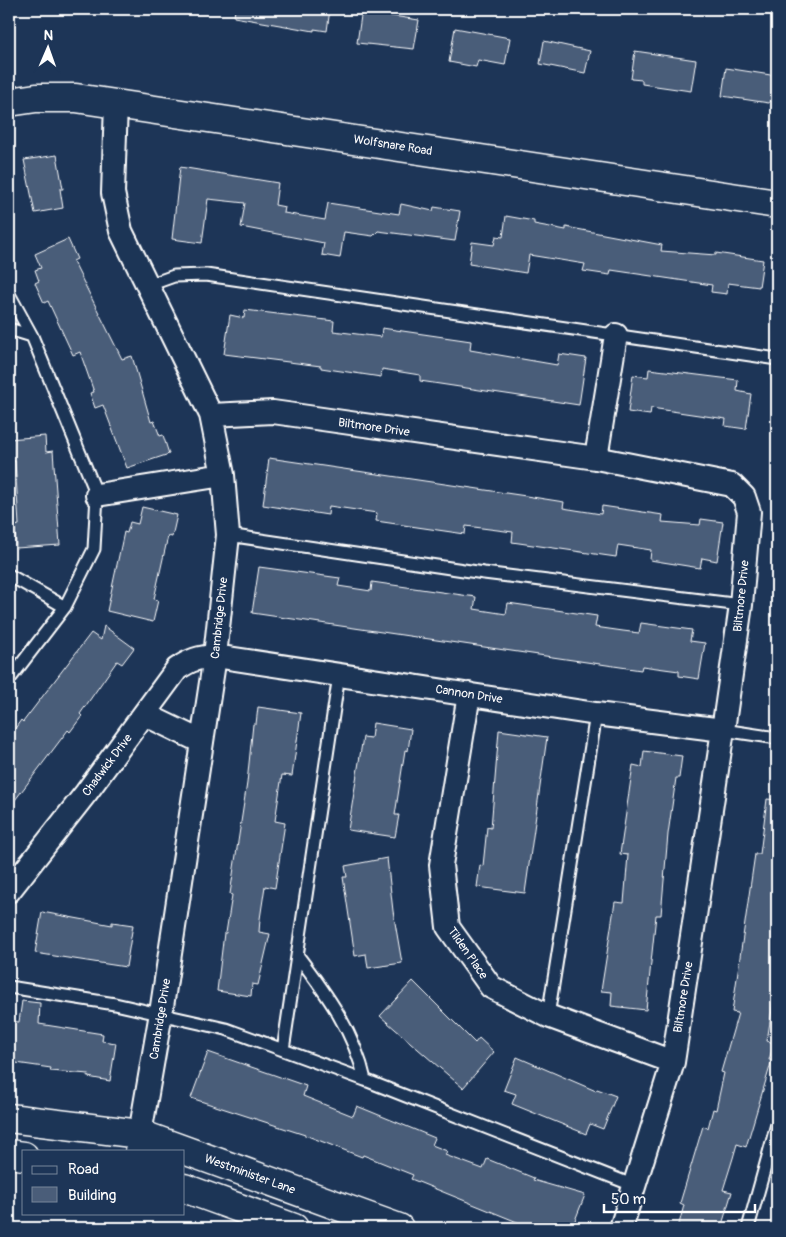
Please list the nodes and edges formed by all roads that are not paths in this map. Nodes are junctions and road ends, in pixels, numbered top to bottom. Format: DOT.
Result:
graph roads {
  1 [pos="9,102"];
  2 [pos="116,103"];
  3 [pos="777,204"];
  4 [pos="146,286"];
  5 [pos="9,294"];
  6 [pos="9,329"];
  7 [pos="616,335"];
  8 [pos="32,336"];
  9 [pos="777,359"];
  10 [pos="211,415"];
  11 [pos="596,458"];
  12 [pos="223,476"];
  13 [pos="97,495"];
  14 [pos="228,535"];
  15 [pos="9,574"];
  16 [pos="741,605"];
  17 [pos="66,607"];
  18 [pos="215,656"];
  19 [pos="339,675"];
  20 [pos="9,680"];
  21 [pos="469,694"];
  22 [pos="144,714"];
  23 [pos="596,714"];
  24 [pos="723,730"];
  25 [pos="777,738"];
  26 [pos="202,742"];
  27 [pos="9,891"];
  28 [pos="298,956"];
  29 [pos="9,987"];
  30 [pos="161,1013"];
  31 [pos="548,1016"];
  32 [pos="283,1050"];
  33 [pos="673,1062"];
  34 [pos="364,1080"];
  35 [pos="9,1118"];
  36 [pos="777,1124"];
  37 [pos="139,1142"];
  38 [pos="163,1150"];
  39 [pos="9,1154"];
  40 [pos="22,1156"];
  41 [pos="185,1157"];
  42 [pos="635,1186"];
  43 [pos="185,1188"];
  44 [pos="294,1228"];
  45 [pos="399,1228"];
  46 [pos="621,1228"];
  47 [pos="748,1228"];
  1 -- 2 [label="street, Wolfsnare Road"];
  2 -- 3 [label="street, Wolfsnare Road"];
  2 -- 4 [label="street, Cambridge Drive"];
  4 -- 7 [label="lane"];
  4 -- 10 [label="street, Cambridge Drive"];
  5 -- 8 [label="lane"];
  6 -- 8 [label="lane"];
  7 -- 9 [label="lane"];
  7 -- 11 [label="street"];
  8 -- 13 [label="lane"];
  10 -- 11 [label="street, Biltmore Drive"];
  10 -- 12 [label="street, Cambridge Drive"];
  11 -- 16 [label="street, Biltmore Drive"];
  12 -- 13 [label="street"];
  12 -- 14 [label="street, Cambridge Drive"];
  13 -- 17 [label="lane"];
  14 -- 16 [label="lane"];
  14 -- 18 [label="street, Cambridge Drive"];
  15 -- 17 [label="lane"];
  16 -- 24 [label="street, Biltmore Drive"];
  17 -- 20 [label="lane"];
  18 -- 19 [label="street, Cannon Drive"];
  18 -- 22 [label="street, Chadwick Drive"];
  18 -- 26 [label="street, Cambridge Drive"];
  19 -- 21 [label="street, Cannon Drive"];
  19 -- 28 [label="lane"];
  21 -- 23 [label="street, Cannon Drive"];
  21 -- 31 [label="street, Tilden Place"];
  22 -- 26 [label="street"];
  22 -- 27 [label="street, Chadwick Drive"];
  23 -- 24 [label="street, Cannon Drive"];
  23 -- 31 [label="lane"];
  24 -- 25 [label="lane"];
  24 -- 33 [label="street, Biltmore Drive"];
  26 -- 30 [label="street, Cambridge Drive"];
  28 -- 32 [label="lane"];
  28 -- 34 [label="lane"];
  29 -- 30 [label="lane"];
  30 -- 32 [label="lane"];
  30 -- 37 [label="street, Cambridge Drive"];
  31 -- 33 [label="street, Tilden Place"];
  32 -- 34 [label="lane"];
  33 -- 42 [label="street, Biltmore Drive"];
  34 -- 42 [label="lane"];
  35 -- 37 [label="street, Westminister Lane"];
  36 -- 47 [label="lane"];
  37 -- 38 [label="street, Westminister Lane"];
  39 -- 40 [label="street"];
  41 -- 45 [label="street, Westminister Lane"];
  42 -- 46 [label="street, Biltmore Drive"];
  43 -- 44 [label="street"];
}
